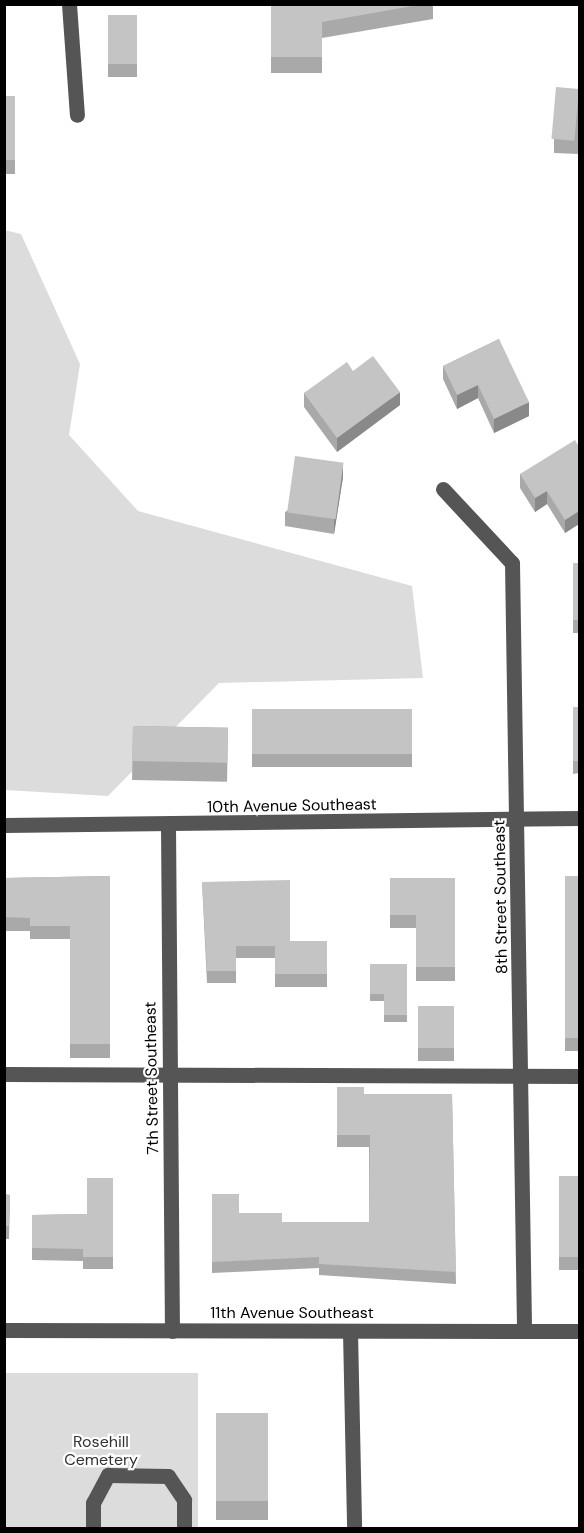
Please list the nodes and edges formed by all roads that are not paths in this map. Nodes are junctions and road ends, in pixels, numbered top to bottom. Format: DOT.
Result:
graph roads {
  1 [pos="69,4"];
  2 [pos="77,115"];
  3 [pos="443,489"];
  4 [pos="579,818"];
  5 [pos="519,819"];
  6 [pos="4,825"];
  7 [pos="168,825"];
  8 [pos="4,1074"];
  9 [pos="170,1075"];
  10 [pos="521,1076"];
  11 [pos="579,1076"];
  12 [pos="4,1330"];
  13 [pos="172,1331"];
  14 [pos="350,1331"];
  15 [pos="524,1331"];
  16 [pos="579,1331"];
  17 [pos="93,1528"];
  18 [pos="184,1528"];
  19 [pos="354,1528"];
  1 -- 2 [label="street"];
  3 -- 5 [label="street, 8th Street Southeast"];
  4 -- 5 [label="street, 10th Avenue Southeast"];
  5 -- 7 [label="street, 10th Avenue Southeast"];
  5 -- 10 [label="street, 8th Street Southeast"];
  6 -- 7 [label="street, 10th Avenue Southeast"];
  7 -- 9 [label="street, 7th Street Southeast"];
  8 -- 9 [label="street"];
  9 -- 10 [label="street"];
  9 -- 13 [label="street, 7th Street Southeast"];
  10 -- 11 [label="street"];
  10 -- 15 [label="street, 8th Street Southeast"];
  12 -- 13 [label="street, 11th Avenue Southeast"];
  13 -- 14 [label="street, 11th Avenue Southeast"];
  14 -- 15 [label="street, 11th Avenue Southeast"];
  14 -- 19 [label="street"];
  15 -- 16 [label="street, 11th Avenue Southeast"];
  17 -- 18 [label="street"];
}
